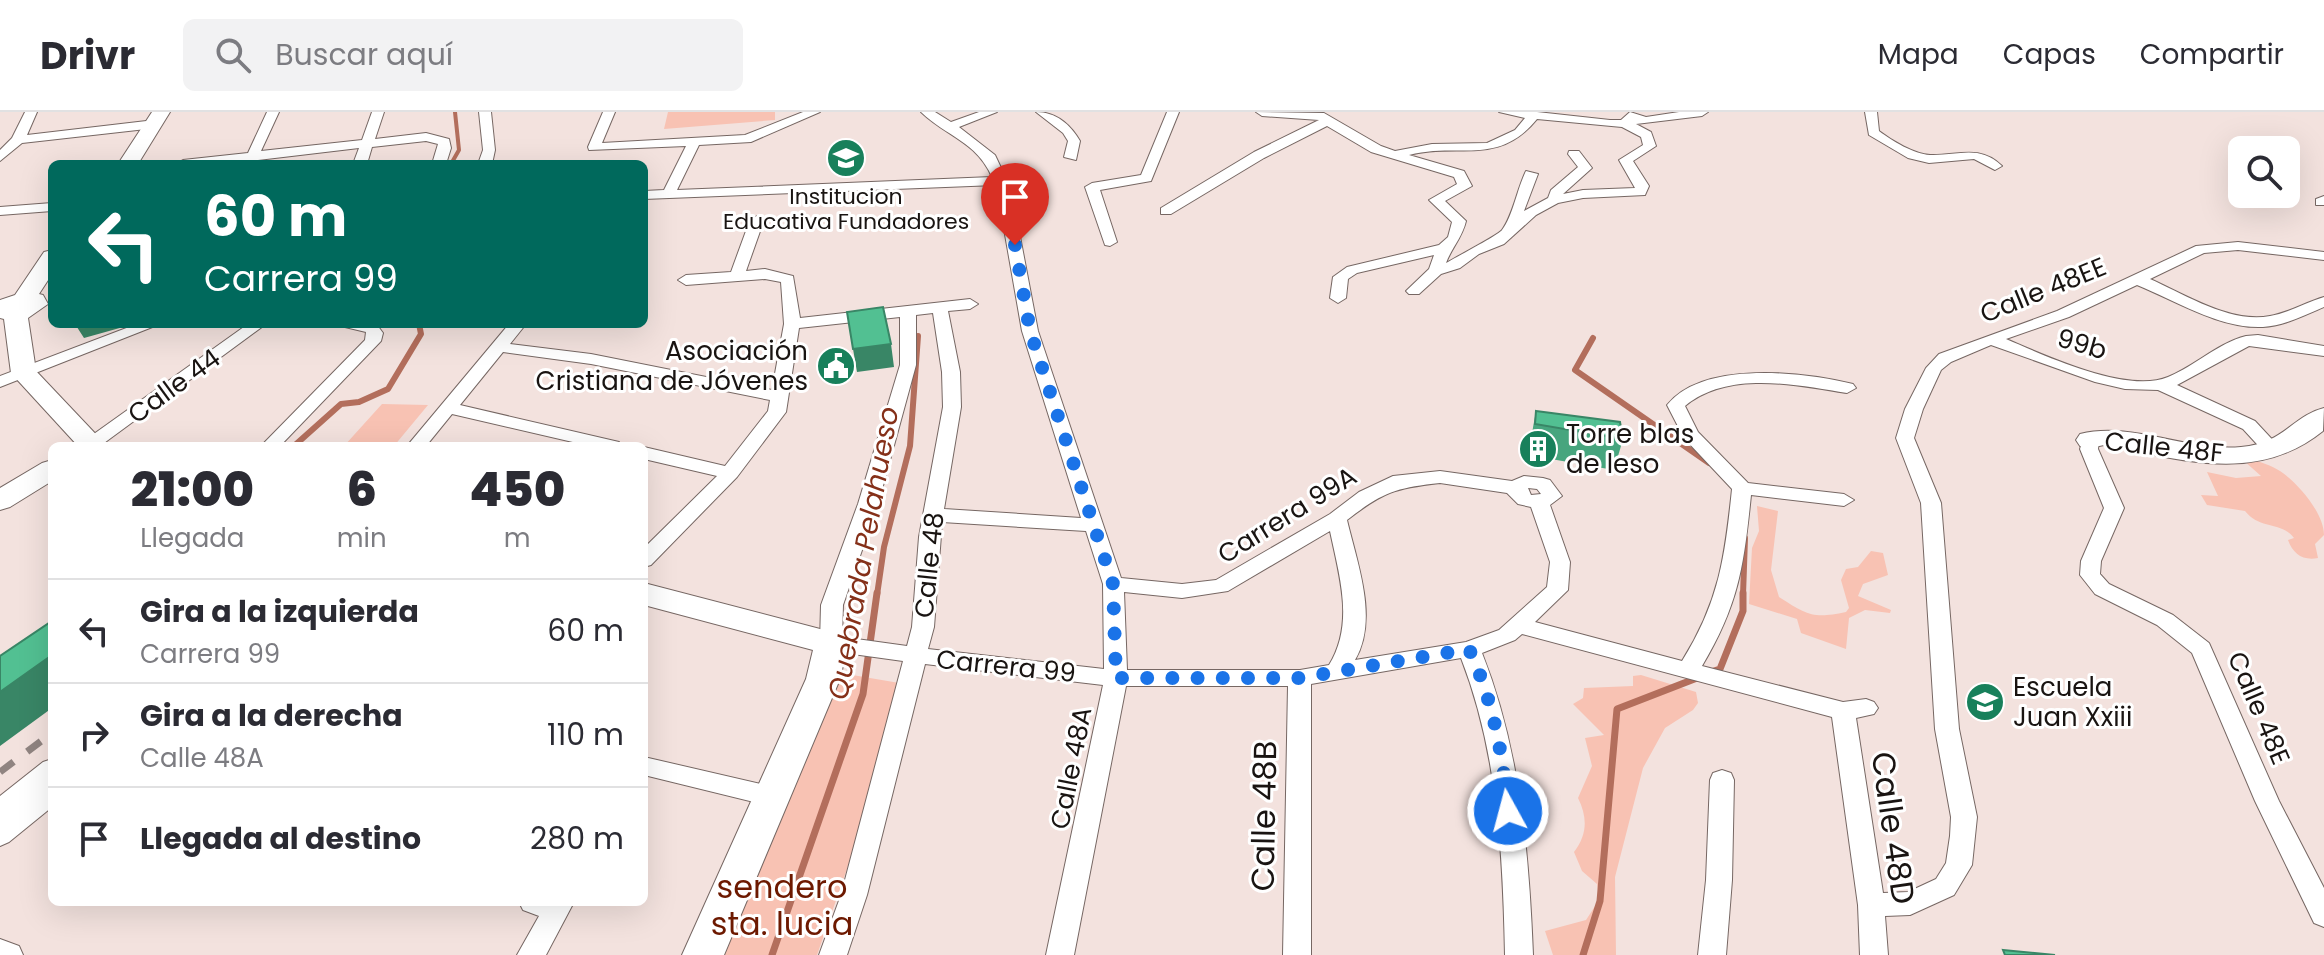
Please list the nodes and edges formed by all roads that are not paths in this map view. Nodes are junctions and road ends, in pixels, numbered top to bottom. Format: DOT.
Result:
graph roads {
  1 [pos="31,112"];
  2 [pos="273,112"];
  3 [pos="378,112"];
  4 [pos="485,112"];
  5 [pos="609,112"];
  6 [pos="814,112"];
  7 [pos="927,112"];
  8 [pos="991,112"];
  9 [pos="1042,112"];
  10 [pos="1173,112"];
  11 [pos="1262,112"];
  12 [pos="1505,112"];
  13 [pos="1702,112"];
  14 [pos="1871,112"];
  15 [pos="1328,116"];
  16 [pos="1533,116"];
  17 [pos="158,118"];
  18 [pos="1630,118"];
  19 [pos="950,126"];
  20 [pos="18,140"];
  21 [pos="694,142"];
  22 [pos="367,144"];
  23 [pos="1574,154"];
  24 [pos="1393,155"];
  25 [pos="0,157"];
  26 [pos="1071,157"];
  27 [pos="131,160"];
  28 [pos="251,160"];
  29 [pos="361,160"];
  30 [pos="440,160"];
  31 [pos="486,160"];
  32 [pos="1995,166"];
  33 [pos="1531,174"];
  34 [pos="1000,181"];
  35 [pos="669,193"];
  36 [pos="648,195"];
  37 [pos="1554,200"];
  38 [pos="48,207"];
  39 [pos="0,211"];
  40 [pos="1166,211"];
  41 [pos="757,220"];
  42 [pos="1510,230"];
  43 [pos="1110,242"];
  44 [pos="1444,248"];
  45 [pos="2324,256"];
  46 [pos="48,264"];
  47 [pos="1436,271"];
  48 [pos="737,276"];
  49 [pos="686,280"];
  50 [pos="2139,280"];
  51 [pos="1414,291"];
  52 [pos="1338,298"];
  53 [pos="2324,302"];
  54 [pos="970,304"];
  55 [pos="22,306"];
  56 [pos="940,309"];
  57 [pos="908,313"];
  58 [pos="792,324"];
  59 [pos="142,328"];
  60 [pos="252,328"];
  61 [pos="371,328"];
  62 [pos="515,328"];
  63 [pos="1991,339"];
  64 [pos="499,347"];
  65 [pos="2324,351"];
  66 [pos="12,378"];
  67 [pos="2162,385"];
  68 [pos="1847,388"];
  69 [pos="781,397"];
  70 [pos="447,407"];
  71 [pos="2324,416"];
  72 [pos="2090,440"];
  73 [pos="85,442"];
  74 [pos="96,442"];
  75 [pos="274,442"];
  76 [pos="419,442"];
  77 [pos="596,442"];
  78 [pos="2273,450"];
  79 [pos="648,454"];
  80 [pos="48,471"];
  81 [pos="730,473"];
  82 [pos="1742,488"];
  83 [pos="1844,500"];
  84 [pos="0,501"];
  85 [pos="1539,503"];
  86 [pos="934,515"];
  87 [pos="1337,518"];
  88 [pos="1095,525"];
  89 [pos="648,556"];
  90 [pos="1113,584"];
  91 [pos="648,595"];
  92 [pos="1520,626"];
  93 [pos="836,644"];
  94 [pos="1469,649"];
  95 [pos="910,654"];
  96 [pos="1337,671"];
  97 [pos="1691,671"];
  98 [pos="1116,678"];
  99 [pos="1300,678"];
  100 [pos="648,767"];
  101 [pos="48,772"];
  102 [pos="1722,780"];
  103 [pos="48,796"];
  104 [pos="774,797"];
  105 [pos="0,810"];
  106 [pos="0,835"];
  107 [pos="1871,905"];
  108 [pos="549,906"];
  109 [pos="2324,915"];
  110 [pos="0,951"];
  111 [pos="9,955"];
  112 [pos="531,955"];
  113 [pos="703,955"];
  114 [pos="833,955"];
  115 [pos="1060,955"];
  116 [pos="1297,955"];
  117 [pos="1519,955"];
  118 [pos="1712,955"];
  119 [pos="1874,955"];
  1 -- 20 [label="street"];
  2 -- 28 [label="street"];
  3 -- 22 [label="street"];
  4 -- 31 [label="street"];
  5 -- 21 [label="street"];
  6 -- 21 [label="street"];
  7 -- 19 [label="street, Calle 48A"];
  8 -- 19 [label="street"];
  9 -- 26 [label="street"];
  10 -- 43 [label="street"];
  11 -- 15 [label="street"];
  12 -- 16 [label="street"];
  13 -- 18 [label="street"];
  14 -- 32 [label="street"];
  15 -- 24 [label="street"];
  15 -- 40 [label="street"];
  16 -- 18 [label="street"];
  16 -- 24 [label="street"];
  17 -- 20 [label="street"];
  17 -- 27 [label="street"];
  18 -- 37 [label="street"];
  19 -- 34 [label="street, Calle 48A"];
  20 -- 25 [label="street"];
  21 -- 35 [label="street"];
  22 -- 28 [label="street"];
  22 -- 29 [label="street"];
  22 -- 30 [label="street"];
  23 -- 37 [label="street"];
  24 -- 44 [label="street"];
  33 -- 42 [label="street"];
  34 -- 35 [label="street"];
  34 -- 88 [label="street, Calle 48A"];
  35 -- 36 [label="street"];
  37 -- 42 [label="street"];
  38 -- 39 [label="street"];
  41 -- 48 [label="street"];
  42 -- 47 [label="street"];
  44 -- 47 [label="street"];
  44 -- 52 [label="street"];
  45 -- 50 [label="street, Calle 48EE"];
  46 -- 55 [label="street"];
  47 -- 51 [label="street"];
  48 -- 49 [label="street"];
  48 -- 58 [label="street"];
  50 -- 53 [label="street"];
  50 -- 63 [label="street, Calle 48EE"];
  54 -- 56 [label="street"];
  55 -- 66 [label="street"];
  56 -- 57 [label="street"];
  56 -- 86 [label="street, Calle 48"];
  57 -- 58 [label="street"];
  57 -- 93 [label="street"];
  58 -- 69 [label="street"];
  59 -- 66 [label="street"];
  60 -- 74 [label="street, Calle 44"];
  61 -- 75 [label="street"];
  62 -- 64 [label="street"];
  63 -- 67 [label="street, 99b"];
  63 -- 107 [label="street, Calle 48EE"];
  64 -- 69 [label="street"];
  64 -- 70 [label="street"];
  65 -- 67 [label="street"];
  66 -- 73 [label="street"];
  67 -- 78 [label="street"];
  68 -- 82 [label="street"];
  69 -- 81 [label="street"];
  70 -- 76 [label="street"];
  70 -- 77 [label="street"];
  71 -- 78 [label="street, Calle 48F"];
  72 -- 78 [label="street, Calle 48F"];
  72 -- 109 [label="street, Calle 48E"];
  79 -- 81 [label="street"];
  80 -- 84 [label="street"];
  81 -- 89 [label="street"];
  82 -- 83 [label="street"];
  82 -- 97 [label="street"];
  85 -- 87 [label="street, Carrera 99A"];
  85 -- 92 [label="street, Carrera 99"];
  86 -- 88 [label="street"];
  86 -- 95 [label="street, Calle 48"];
  87 -- 90 [label="street, Carrera 99A"];
  87 -- 96 [label="street"];
  88 -- 90 [label="street, Calle 48A"];
  90 -- 98 [label="street, Calle 48A"];
  91 -- 93 [label="street, Carrera 99"];
  92 -- 94 [label="street, Carrera 99"];
  92 -- 97 [label="street"];
  93 -- 95 [label="street, Carrera 99"];
  93 -- 104 [label="street"];
  94 -- 96 [label="street, Carrera 99"];
  94 -- 117 [label="street"];
  95 -- 98 [label="street, Carrera 99"];
  95 -- 114 [label="street, Calle 48"];
  96 -- 99 [label="street, Carrera 99"];
  97 -- 107 [label="street, Calle 48D"];
  98 -- 99 [label="street, Carrera 99"];
  98 -- 115 [label="street, Calle 48A"];
  99 -- 116 [label="street, Calle 48B"];
  100 -- 104 [label="street"];
  101 -- 105 [label="street"];
  102 -- 118 [label="street"];
  103 -- 106 [label="street"];
  104 -- 113 [label="street"];
  107 -- 119 [label="street, Calle 48D"];
  108 -- 112 [label="street"];
  110 -- 111 [label="street"];
}
